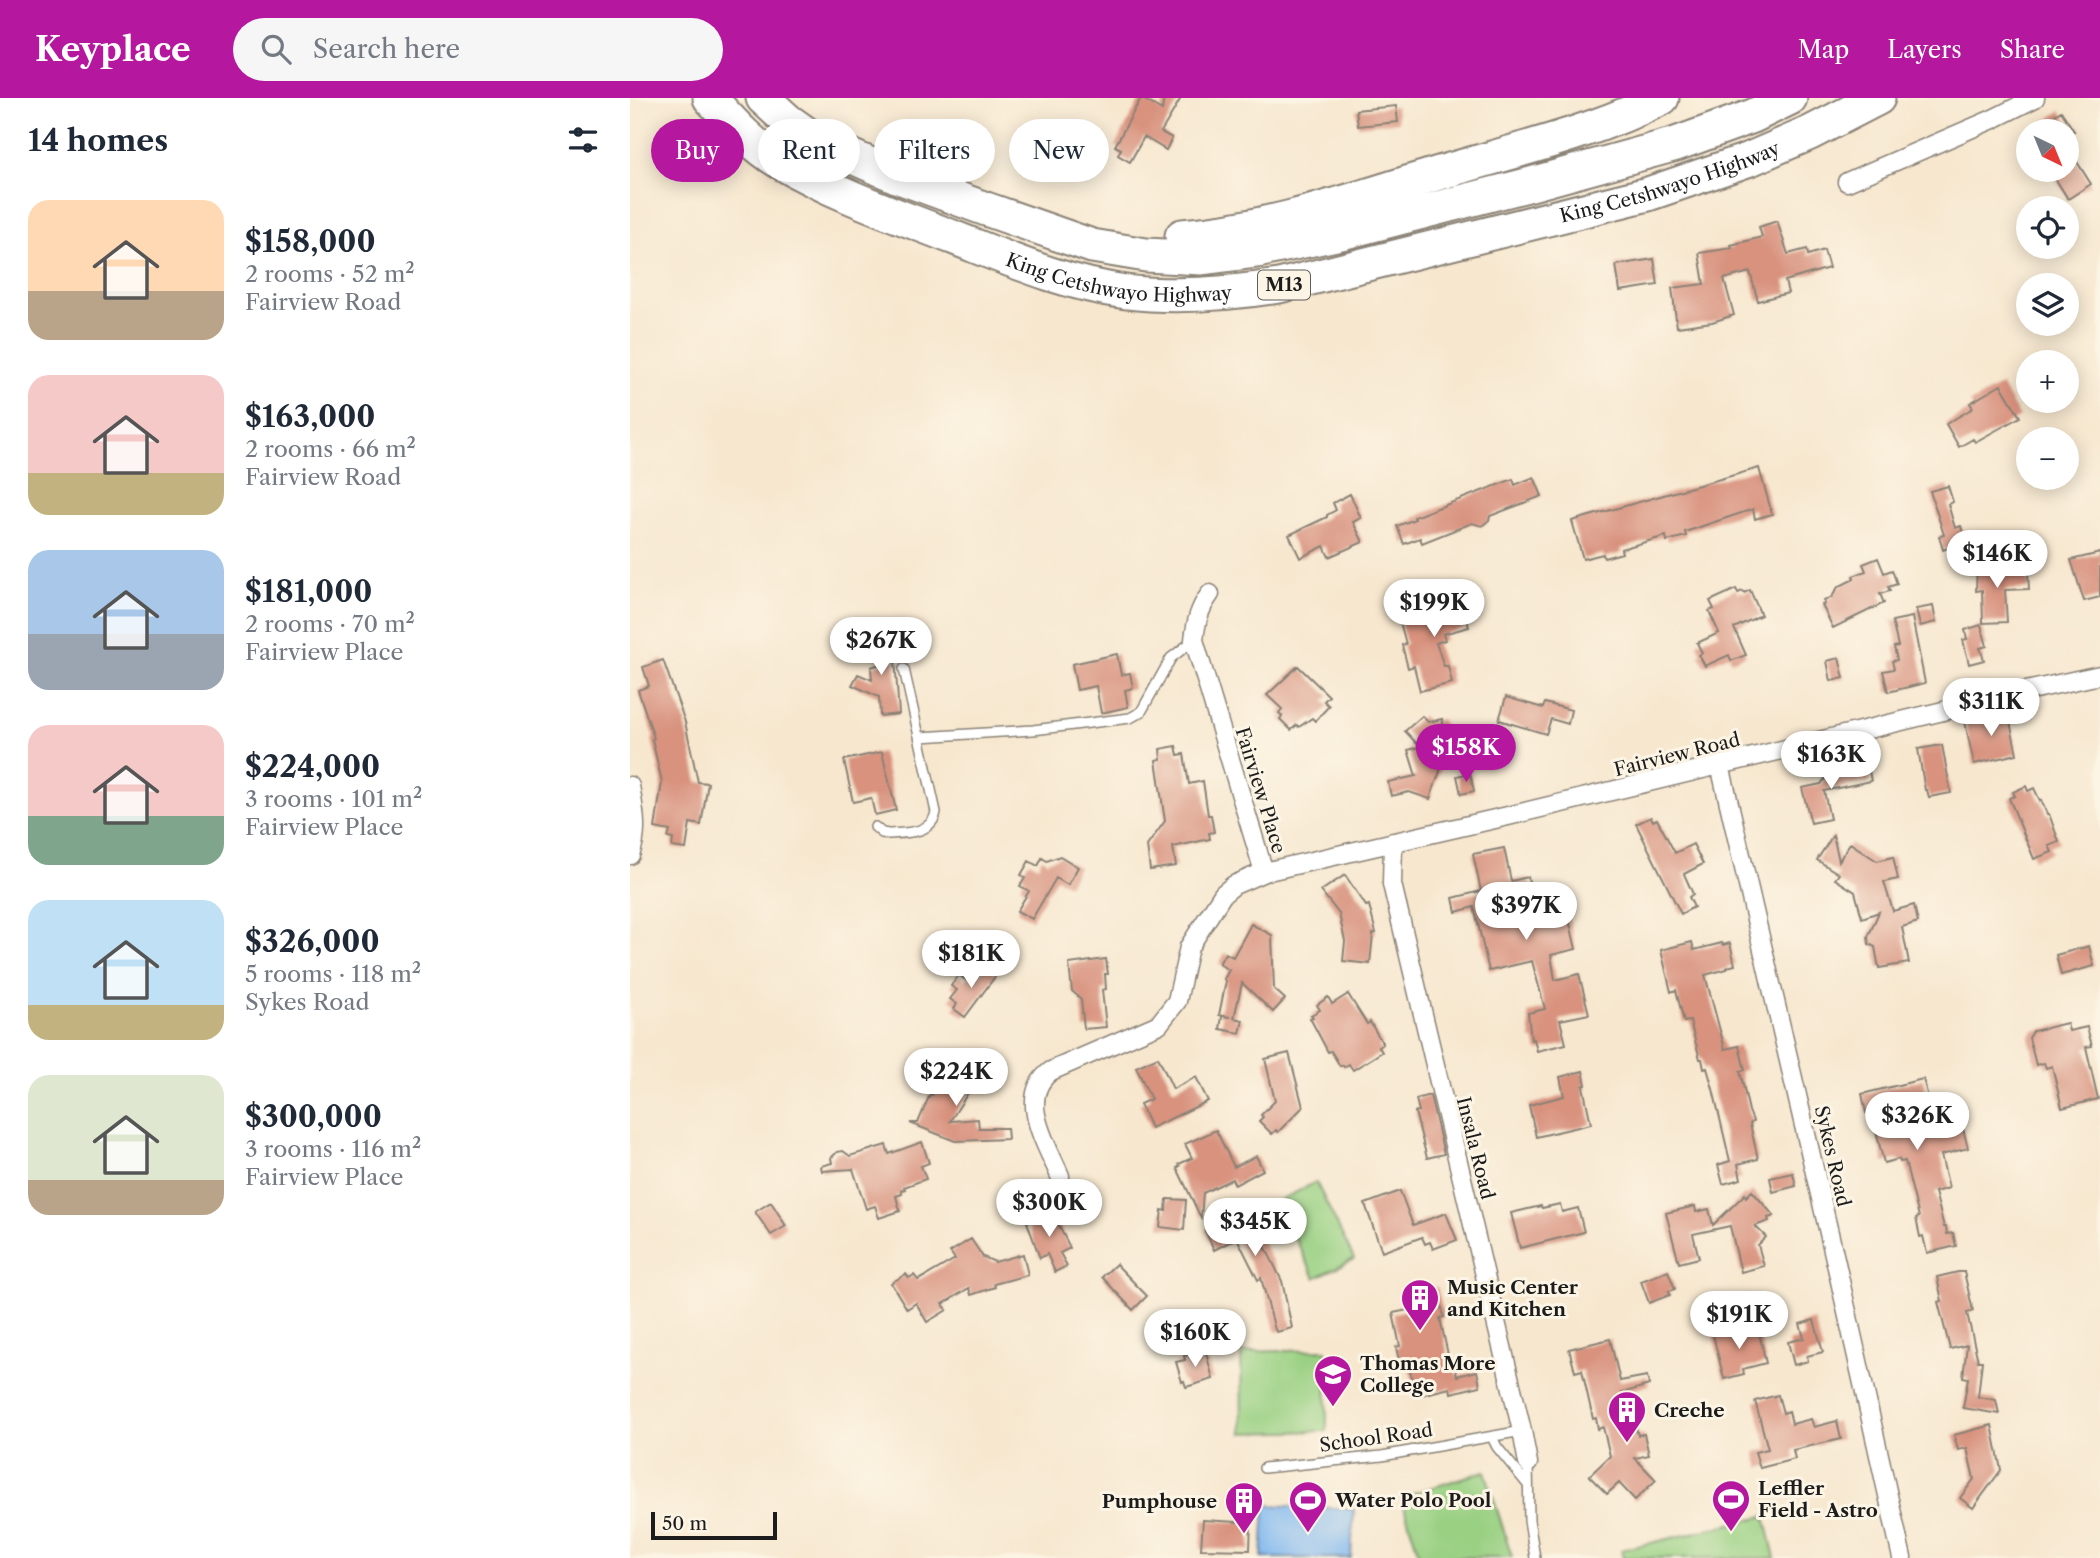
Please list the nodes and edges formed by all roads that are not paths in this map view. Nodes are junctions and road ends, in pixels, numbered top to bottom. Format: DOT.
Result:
graph roads {
  1 [pos="710,98"];
  2 [pos="763,98"];
  3 [pos="1662,98"];
  4 [pos="1790,98"];
  5 [pos="1878,98"];
  6 [pos="2035,98"];
  7 [pos="1847,182"];
  8 [pos="1044,229"];
  9 [pos="1210,594"];
  10 [pos="1194,640"];
  11 [pos="904,668"];
  12 [pos="2100,676"];
  13 [pos="920,737"];
  14 [pos="1720,765"];
  15 [pos="630,786"];
  16 [pos="875,827"];
  17 [pos="1393,842"];
  18 [pos="630,855"];
  19 [pos="1264,872"];
  20 [pos="1060,1176"];
  21 [pos="1522,1431"];
  22 [pos="1492,1437"];
  23 [pos="1528,1463"];
  24 [pos="1264,1468"];
  25 [pos="1528,1485"];
  26 [pos="1535,1558"];
  27 [pos="1902,1558"];
  1 -- 5 [label="highway, King Cetshwayo Highway / M13"];
  2 -- 8 [label="highway, King Cetshwayo Highway / M13"];
  3 -- 8 [label="highway"];
  4 -- 8 [label="highway, King Cetshwayo Highway / M13"];
  6 -- 7 [label="street"];
  9 -- 10 [label="street, Fairview Place"];
  10 -- 13 [label="lane"];
  10 -- 19 [label="street, Fairview Place"];
  11 -- 13 [label="lane"];
  12 -- 14 [label="street, Fairview Road"];
  13 -- 16 [label="lane"];
  14 -- 17 [label="street, Fairview Road"];
  14 -- 27 [label="street, Sykes Road"];
  15 -- 18 [label="street"];
  17 -- 19 [label="street, Fairview Road"];
  17 -- 21 [label="street, Insala Road"];
  19 -- 20 [label="street, Fairview Place"];
  21 -- 22 [label="lane, School Road"];
  21 -- 23 [label="street, Insala Road"];
  22 -- 24 [label="lane, School Road"];
  22 -- 25 [label="lane"];
  23 -- 25 [label="lane"];
  25 -- 26 [label="lane"];
}
